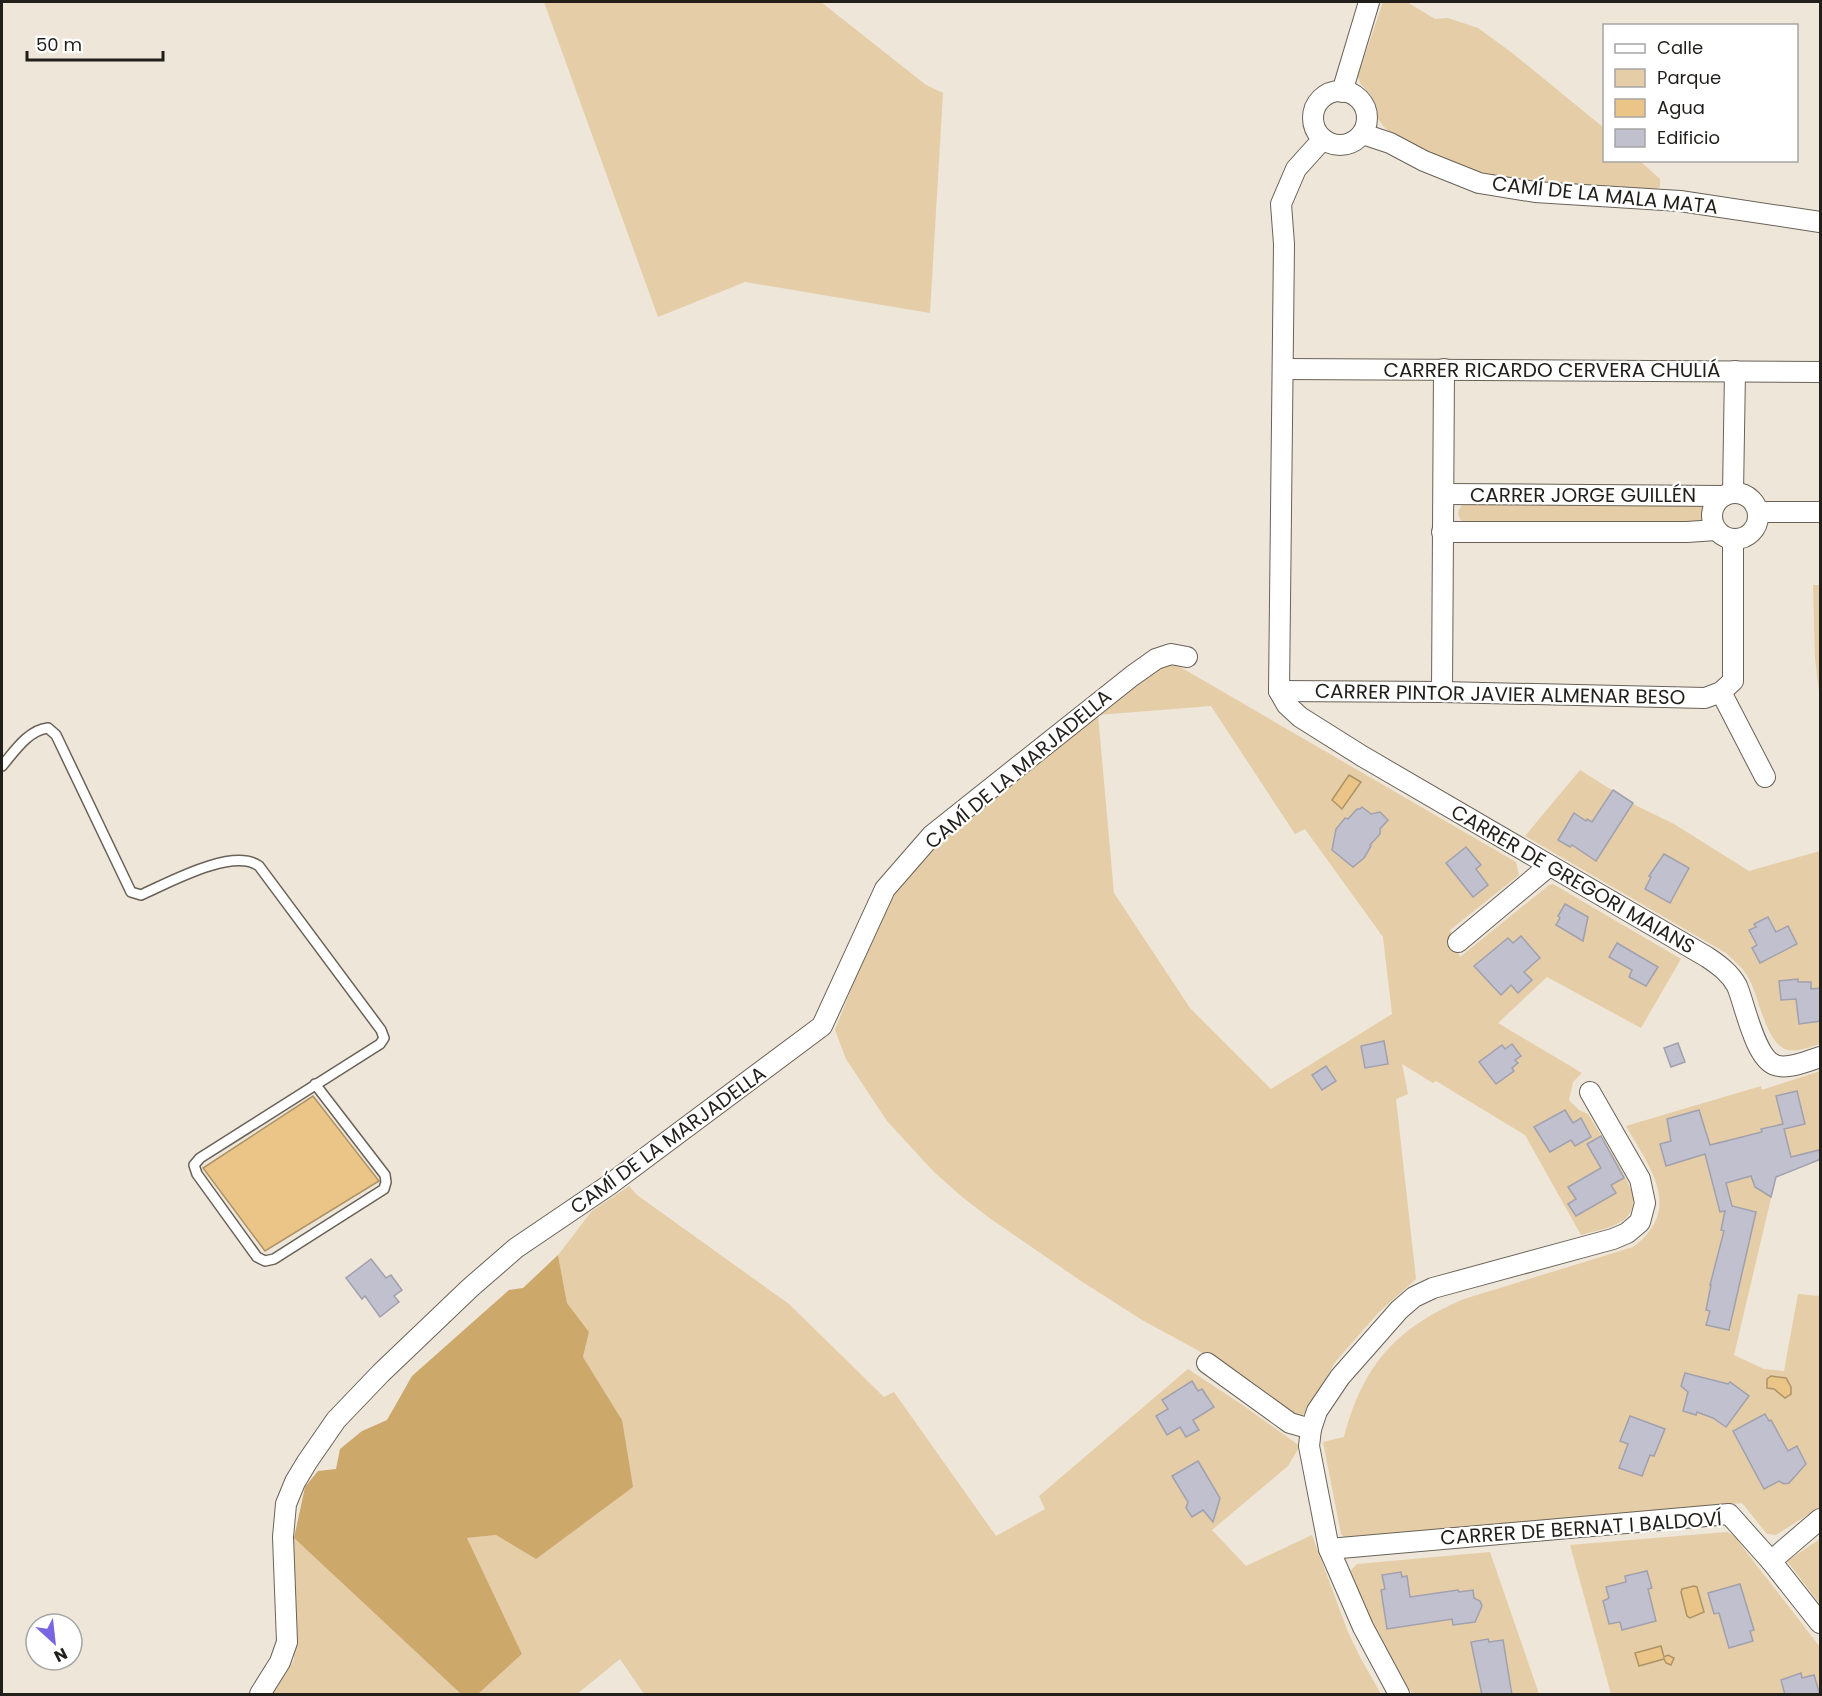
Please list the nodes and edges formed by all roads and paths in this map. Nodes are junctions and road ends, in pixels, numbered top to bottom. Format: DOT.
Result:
graph roads {
  1 [pos="1369,2"];
  2 [pos="1342,92"];
  3 [pos="1363,134"];
  4 [pos="1323,139"];
  5 [pos="1821,222"];
  6 [pos="1283,369"];
  7 [pos="1444,369"];
  8 [pos="1735,370"];
  9 [pos="1821,372"];
  10 [pos="1444,495"];
  11 [pos="1728,495"];
  12 [pos="1758,512"];
  13 [pos="1821,512"];
  14 [pos="1442,532"];
  15 [pos="1724,535"];
  16 [pos="1186,657"];
  17 [pos="1442,692"];
  18 [pos="1721,693"];
  19 [pos="1283,698"];
  20 [pos="2,766"];
  21 [pos="1765,777"];
  22 [pos="1549,866"];
  23 [pos="1458,942"];
  24 [pos="1821,1057"];
  25 [pos="315,1084"];
  26 [pos="1590,1092"];
  27 [pos="1207,1363"];
  28 [pos="1311,1429"];
  29 [pos="1821,1519"];
  30 [pos="1329,1549"];
  31 [pos="1771,1561"];
  32 [pos="1821,1623"];
  33 [pos="260,1695"];
  34 [pos="1399,1695"];
  1 -- 2 [label="street"];
  2 -- 3 [label="street"];
  2 -- 4 [label="street"];
  3 -- 4 [label="street"];
  3 -- 5 [label="street, CAMÍ DE LA MALA MATA"];
  4 -- 6 [label="street"];
  6 -- 7 [label="street, CARRER RICARDO CERVERA CHULIÁ"];
  6 -- 19 [label="street"];
  7 -- 8 [label="street, CARRER RICARDO CERVERA CHULIÁ"];
  7 -- 10 [label="street"];
  8 -- 9 [label="street, CARRER RICARDO CERVERA CHULIÁ"];
  8 -- 11 [label="street"];
  10 -- 11 [label="street, CARRER JORGE GUILLÉN"];
  10 -- 14 [label="street"];
  11 -- 12 [label="street"];
  11 -- 15 [label="street"];
  12 -- 13 [label="street"];
  12 -- 15 [label="street"];
  14 -- 15 [label="street, CARRER JORGE GUILLÉN"];
  14 -- 17 [label="street"];
  15 -- 18 [label="street"];
  16 -- 33 [label="street, CAMÍ DE LA MARJADELLA"];
  17 -- 18 [label="street, CARRER PINTOR JAVIER ALMENAR BESO"];
  17 -- 19 [label="street, CARRER PINTOR JAVIER ALMENAR BESO"];
  18 -- 21 [label="street"];
  19 -- 22 [label="street, CARRER DE GREGORI MAIANS"];
  20 -- 25 [label="lane"];
  22 -- 23 [label="street"];
  22 -- 24 [label="street, CARRER DE GREGORI MAIANS"];
  25 -- 25 [label="lane"];
  26 -- 28 [label="street"];
  27 -- 28 [label="street"];
  28 -- 30 [label="street"];
  29 -- 31 [label="street"];
  30 -- 31 [label="street, CARRER DE BERNAT I BALDOVÍ"];
  30 -- 34 [label="street"];
  31 -- 32 [label="street, CARRER DE BERNAT I BALDOVÍ"];
}
